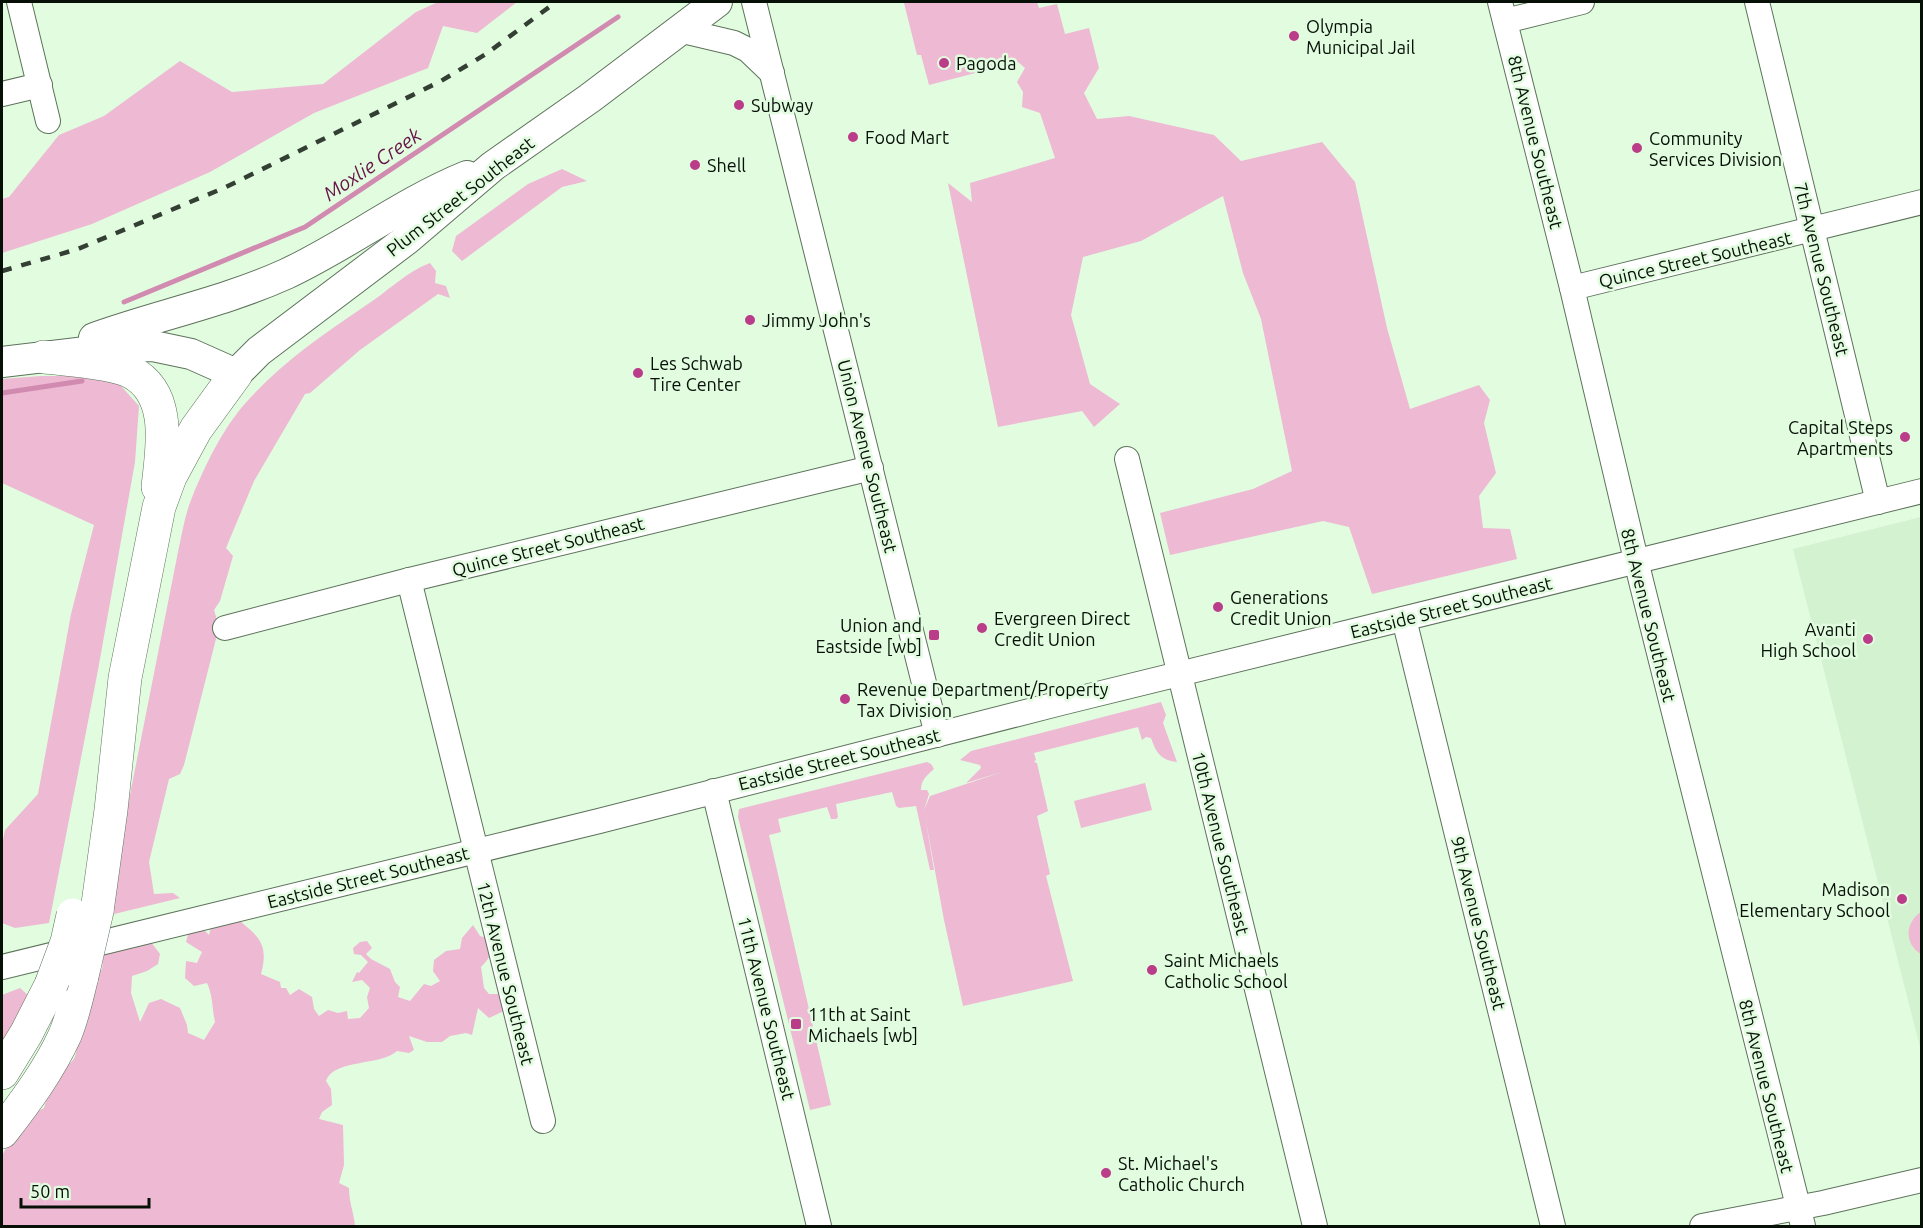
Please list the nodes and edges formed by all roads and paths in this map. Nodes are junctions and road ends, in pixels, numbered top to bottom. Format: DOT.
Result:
graph roads {
  1 [pos="19,2"];
  2 [pos="717,2"];
  3 [pos="754,2"];
  4 [pos="1582,2"];
  5 [pos="1757,2"];
  6 [pos="1503,11"];
  7 [pos="679,30"];
  8 [pos="772,73"];
  9 [pos="40,85"];
  10 [pos="2,94"];
  11 [pos="48,122"];
  12 [pos="493,166"];
  13 [pos="1922,202"];
  14 [pos="1813,230"];
  15 [pos="1572,288"];
  16 [pos="44,357"];
  17 [pos="2,362"];
  18 [pos="236,374"];
  19 [pos="1128,459"];
  20 [pos="871,468"];
  21 [pos="1922,491"];
  22 [pos="1878,502"];
  23 [pos="156,518"];
  24 [pos="1636,562"];
  25 [pos="409,580"];
  26 [pos="1404,619"];
  27 [pos="225,628"];
  28 [pos="1180,675"];
  29 [pos="937,735"];
  30 [pos="714,791"];
  31 [pos="476,851"];
  32 [pos="85,913"];
  33 [pos="2,967"];
  34 [pos="2,1073"];
  35 [pos="543,1120"];
  36 [pos="2,1132"];
  37 [pos="1922,1180"];
  38 [pos="1800,1217"];
  39 [pos="819,1227"];
  40 [pos="1315,1227"];
  41 [pos="1553,1227"];
  42 [pos="1702,1227"];
  1 -- 9 [label="street"];
  2 -- 7 [label="main road, Plum Street Southeast"];
  3 -- 8 [label="street, Union Avenue Southeast"];
  4 -- 6 [label="street"];
  5 -- 14 [label="street, 7th Avenue Southeast"];
  6 -- 15 [label="street, 8th Avenue Southeast"];
  7 -- 8 [label="street"];
  7 -- 12 [label="main road, Plum Street Southeast"];
  8 -- 20 [label="street, Union Avenue Southeast"];
  9 -- 10 [label="street"];
  9 -- 11 [label="street"];
  12 -- 16 [label="main road"];
  12 -- 18 [label="main road, Plum Street Southeast"];
  13 -- 14 [label="street, Quince Street Southeast"];
  14 -- 15 [label="street, Quince Street Southeast"];
  14 -- 22 [label="street, 7th Avenue Southeast"];
  15 -- 24 [label="street, 8th Avenue Southeast"];
  16 -- 17 [label="main road"];
  16 -- 18 [label="main road"];
  16 -- 23 [label="highway"];
  18 -- 23 [label="highway"];
  19 -- 28 [label="street, 10th Avenue Southeast"];
  20 -- 25 [label="street, Quince Street Southeast"];
  20 -- 29 [label="street, Union Avenue Southeast"];
  21 -- 22 [label="street, Eastside Street Southeast"];
  22 -- 24 [label="street, Eastside Street Southeast"];
  23 -- 32 [label="highway"];
  24 -- 26 [label="street, Eastside Street Southeast"];
  24 -- 38 [label="street, 8th Avenue Southeast"];
  25 -- 27 [label="street, Quince Street Southeast"];
  25 -- 31 [label="street, 12th Avenue Southeast"];
  26 -- 28 [label="street, Eastside Street Southeast"];
  26 -- 41 [label="street, 9th Avenue Southeast"];
  28 -- 29 [label="street, Eastside Street Southeast"];
  28 -- 40 [label="street, 10th Avenue Southeast"];
  29 -- 30 [label="street, Eastside Street Southeast"];
  30 -- 31 [label="street, Eastside Street Southeast"];
  30 -- 39 [label="street, 11th Avenue Southeast"];
  31 -- 33 [label="street, Eastside Street Southeast"];
  31 -- 35 [label="street, 12th Avenue Southeast"];
  32 -- 34 [label="highway, bridge"];
  32 -- 36 [label="highway, bridge"];
  37 -- 38 [label="street"];
  38 -- 42 [label="street"];
}
